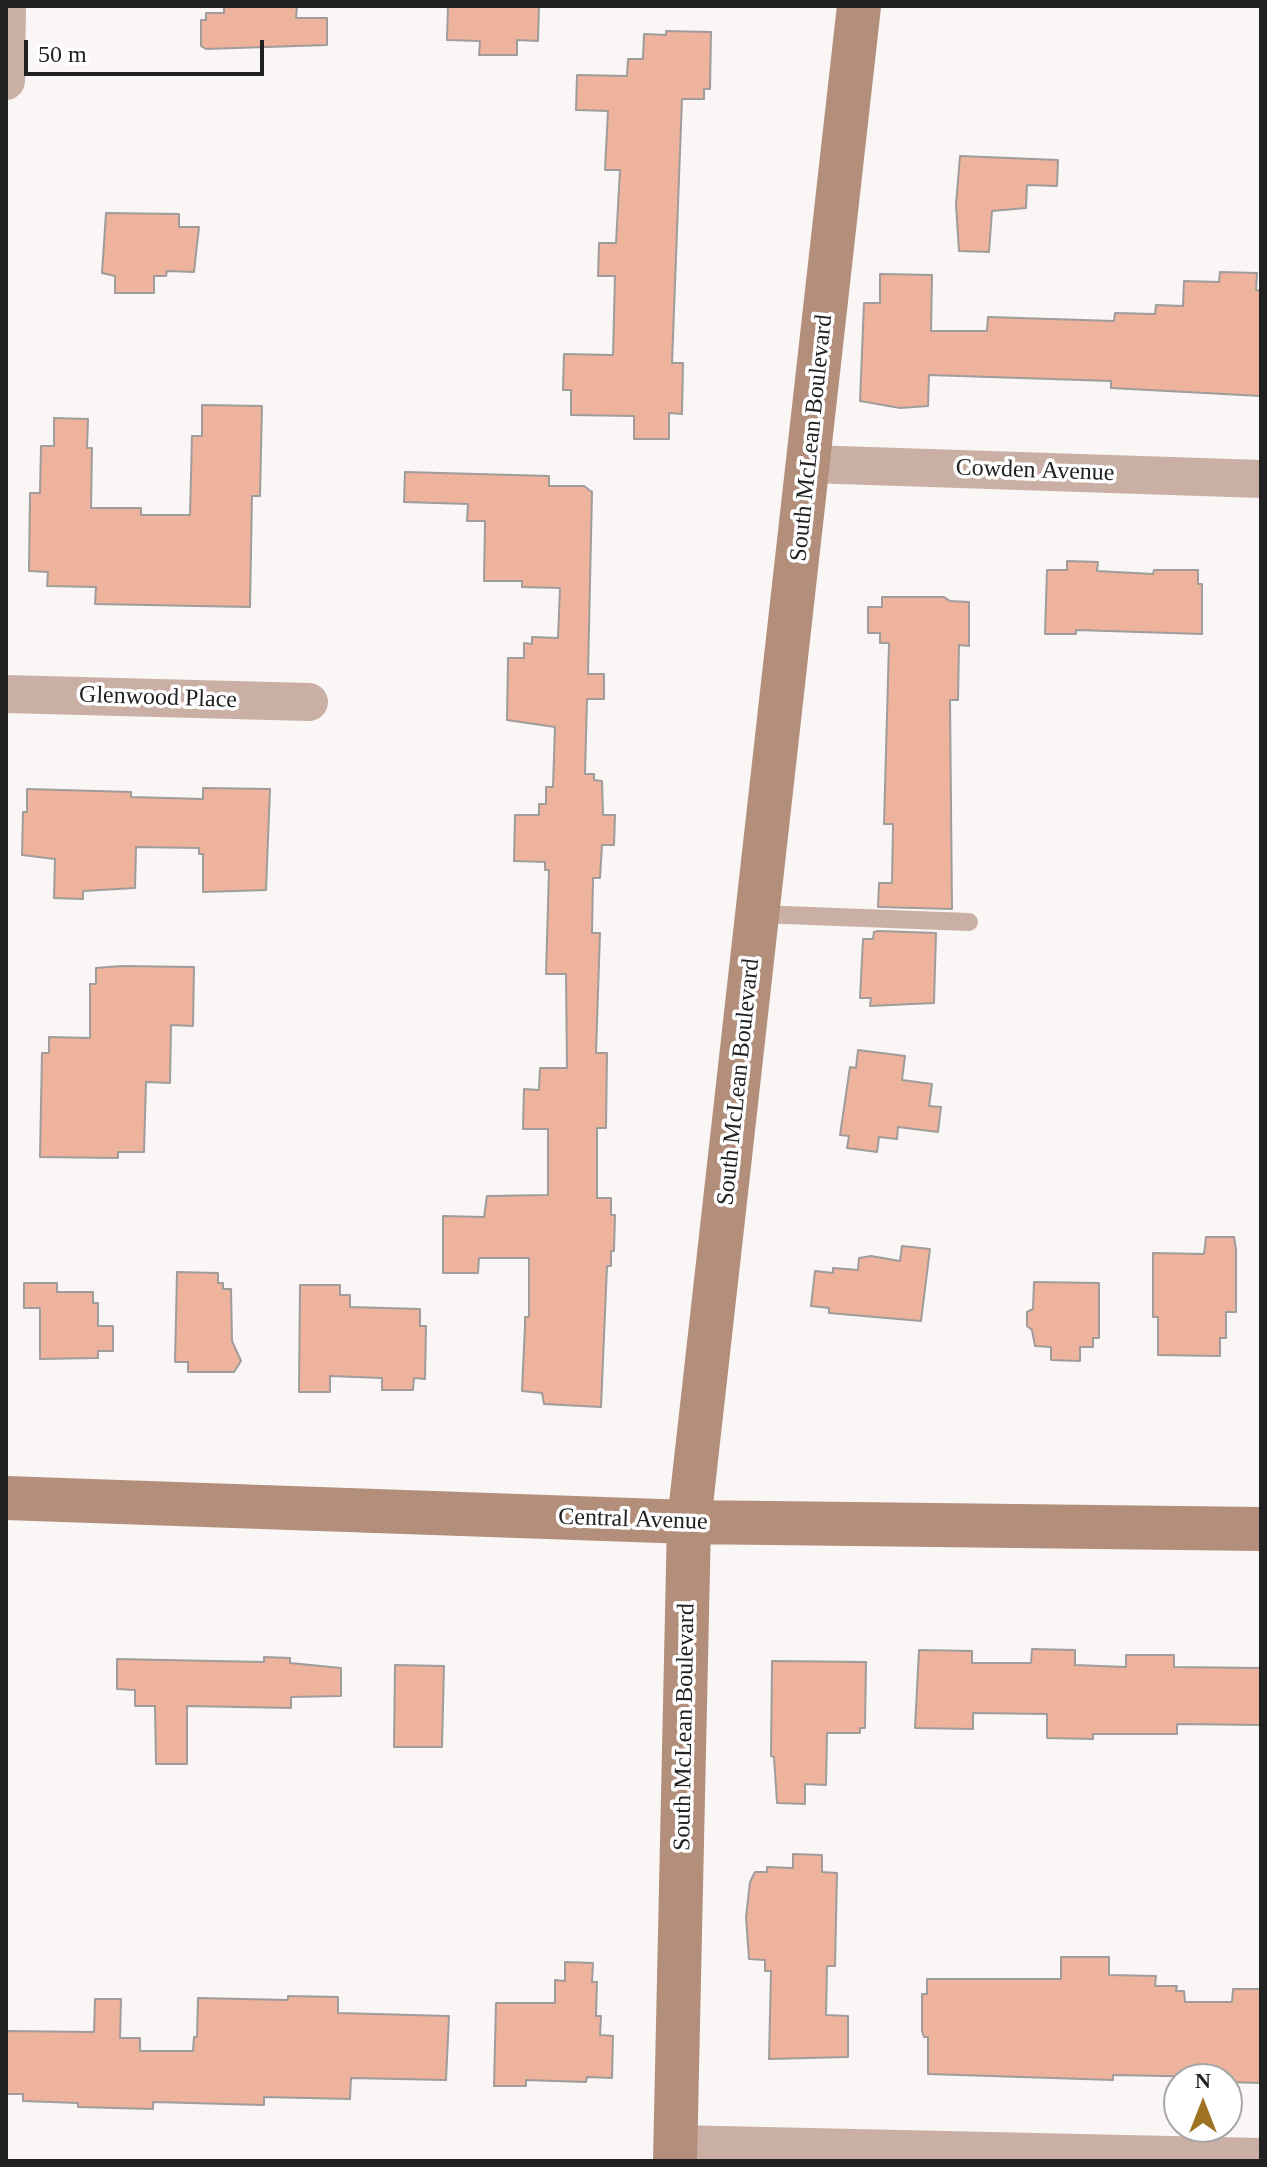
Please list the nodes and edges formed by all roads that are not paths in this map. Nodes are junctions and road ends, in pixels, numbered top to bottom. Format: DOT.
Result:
graph roads {
  1 [pos="7,6"];
  2 [pos="859,6"];
  3 [pos="6,81"];
  4 [pos="809,464"];
  5 [pos="1261,479"];
  6 [pos="6,694"];
  7 [pos="309,702"];
  8 [pos="758,914"];
  9 [pos="969,922"];
  10 [pos="6,1498"];
  11 [pos="689,1522"];
  12 [pos="1261,1529"];
  13 [pos="675,2153"];
  14 [pos="1261,2157"];
  1 -- 3 [label="street"];
  2 -- 4 [label="main road, South McLean Boulevard"];
  4 -- 5 [label="street, Cowden Avenue"];
  4 -- 8 [label="main road, South McLean Boulevard"];
  6 -- 7 [label="street, Glenwood Place"];
  8 -- 9 [label="lane"];
  8 -- 11 [label="main road, South McLean Boulevard"];
  10 -- 11 [label="main road, Central Avenue"];
  11 -- 12 [label="main road, Central Avenue"];
  11 -- 13 [label="main road, South McLean Boulevard"];
  13 -- 14 [label="street"];
}
